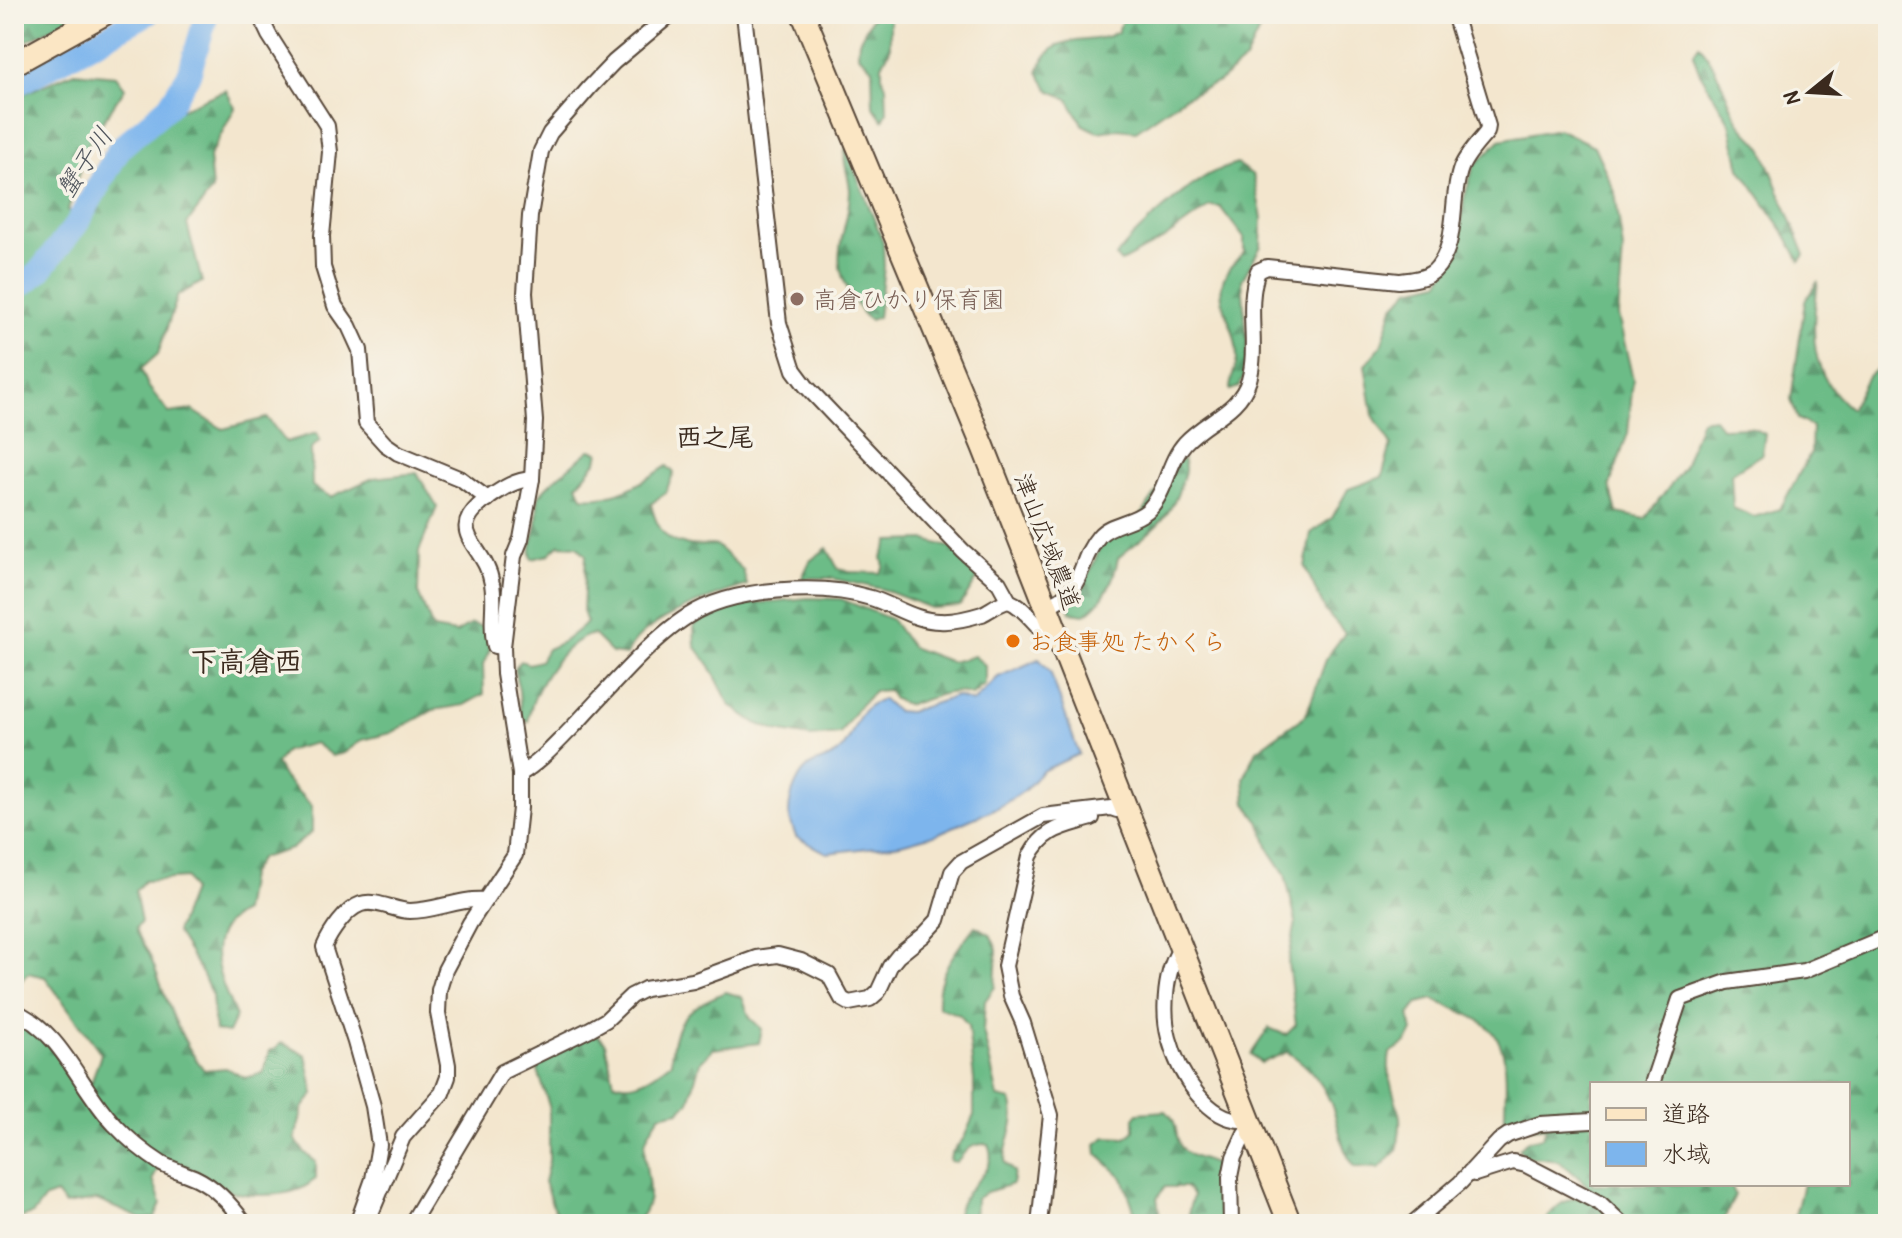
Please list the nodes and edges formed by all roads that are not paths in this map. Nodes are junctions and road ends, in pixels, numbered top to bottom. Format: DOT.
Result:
graph roads {
  1 [pos="104,14"];
  2 [pos="259,14"];
  3 [pos="671,14"];
  4 [pos="744,14"];
  5 [pos="803,14"];
  6 [pos="935,14"];
  7 [pos="964,14"];
  8 [pos="1454,14"];
  9 [pos="14,64"];
  10 [pos="532,479"];
  11 [pos="488,499"];
  12 [pos="1009,601"];
  13 [pos="1046,606"];
  14 [pos="1058,640"];
  15 [pos="503,647"];
  16 [pos="520,774"];
  17 [pos="1121,808"];
  18 [pos="485,900"];
  19 [pos="1888,936"];
  20 [pos="1181,948"];
  21 [pos="14,1011"];
  22 [pos="1653,1082"];
  23 [pos="1590,1121"];
  24 [pos="1251,1125"];
  25 [pos="1470,1172"];
  26 [pos="245,1224"];
  27 [pos="358,1224"];
  28 [pos="411,1224"];
  29 [pos="1039,1224"];
  30 [pos="1231,1224"];
  31 [pos="1290,1224"];
  32 [pos="1412,1224"];
  33 [pos="1622,1224"];
  1 -- 9 [label="street"];
  2 -- 11 [label="street"];
  3 -- 10 [label="street"];
  4 -- 12 [label="street"];
  5 -- 13 [label="street, 津山広域農道"];
  6 -- 7 [label="street"];
  8 -- 13 [label="street"];
  10 -- 11 [label="street"];
  10 -- 15 [label="street"];
  11 -- 15 [label="street"];
  12 -- 14 [label="street"];
  12 -- 16 [label="street"];
  13 -- 14 [label="street, 津山広域農道"];
  14 -- 17 [label="street, 津山広域農道"];
  15 -- 16 [label="street"];
  16 -- 18 [label="street"];
  17 -- 20 [label="street, 津山広域農道"];
  17 -- 28 [label="street"];
  17 -- 29 [label="street"];
  18 -- 27 [label="street"];
  18 -- 27 [label="street"];
  19 -- 22 [label="street"];
  20 -- 24 [label="street, 津山広域農道"];
  20 -- 24 [label="street"];
  21 -- 26 [label="street"];
  23 -- 25 [label="street"];
  24 -- 30 [label="street"];
  24 -- 31 [label="street, 津山広域農道"];
  25 -- 32 [label="street"];
  25 -- 33 [label="street"];
}
